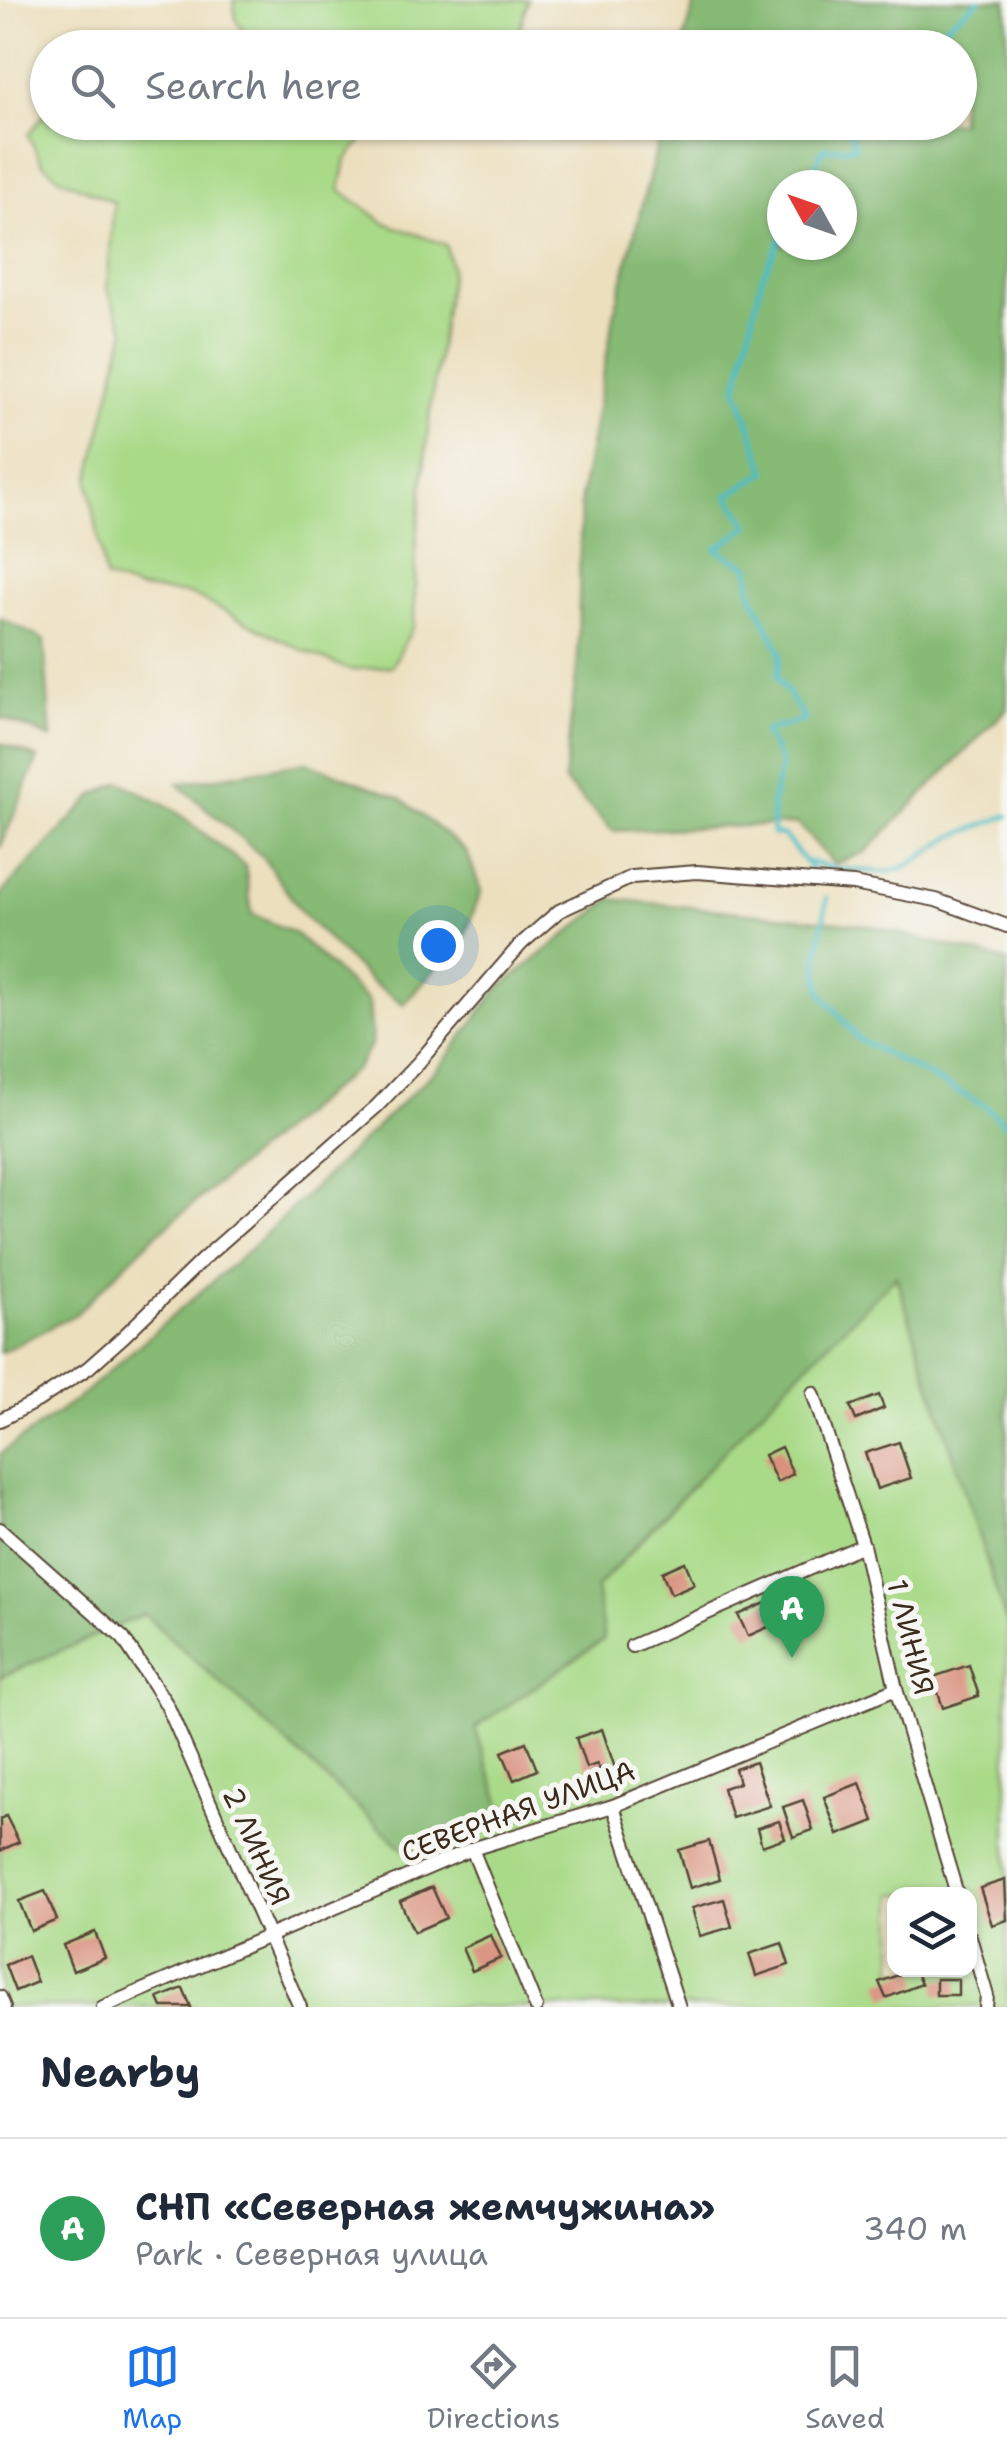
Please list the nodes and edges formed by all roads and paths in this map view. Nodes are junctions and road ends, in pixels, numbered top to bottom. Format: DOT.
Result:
graph roads {
  1 [pos="1007,926"];
  2 [pos="813,1394"];
  3 [pos="0,1420"];
  4 [pos="0,1529"];
  5 [pos="863,1545"];
  6 [pos="632,1646"];
  7 [pos="896,1689"];
  8 [pos="613,1806"];
  9 [pos="472,1850"];
  10 [pos="955,1887"];
  11 [pos="270,1938"];
  12 [pos="977,1962"];
  13 [pos="0,1997"];
  14 [pos="4,2007"];
  15 [pos="103,2007"];
  16 [pos="300,2007"];
  17 [pos="536,2007"];
  18 [pos="679,2007"];
  19 [pos="986,2007"];
  1 -- 3 [label="street"];
  2 -- 5 [label="street, 1 ЛИНИЯ"];
  4 -- 11 [label="street, 2 ЛИНИЯ"];
  5 -- 6 [label="street"];
  5 -- 7 [label="street, 1 ЛИНИЯ"];
  7 -- 8 [label="street, СЕВЕРНАЯ УЛИЦА"];
  7 -- 10 [label="street, 1 ЛИНИЯ"];
  8 -- 9 [label="street, СЕВЕРНАЯ УЛИЦА"];
  8 -- 18 [label="street"];
  9 -- 11 [label="street, СЕВЕРНАЯ УЛИЦА"];
  9 -- 17 [label="street"];
  11 -- 15 [label="street, СЕВЕРНАЯ УЛИЦА"];
  11 -- 16 [label="street, 2 ЛИНИЯ"];
  12 -- 19 [label="street"];
  13 -- 14 [label="street"];
}
